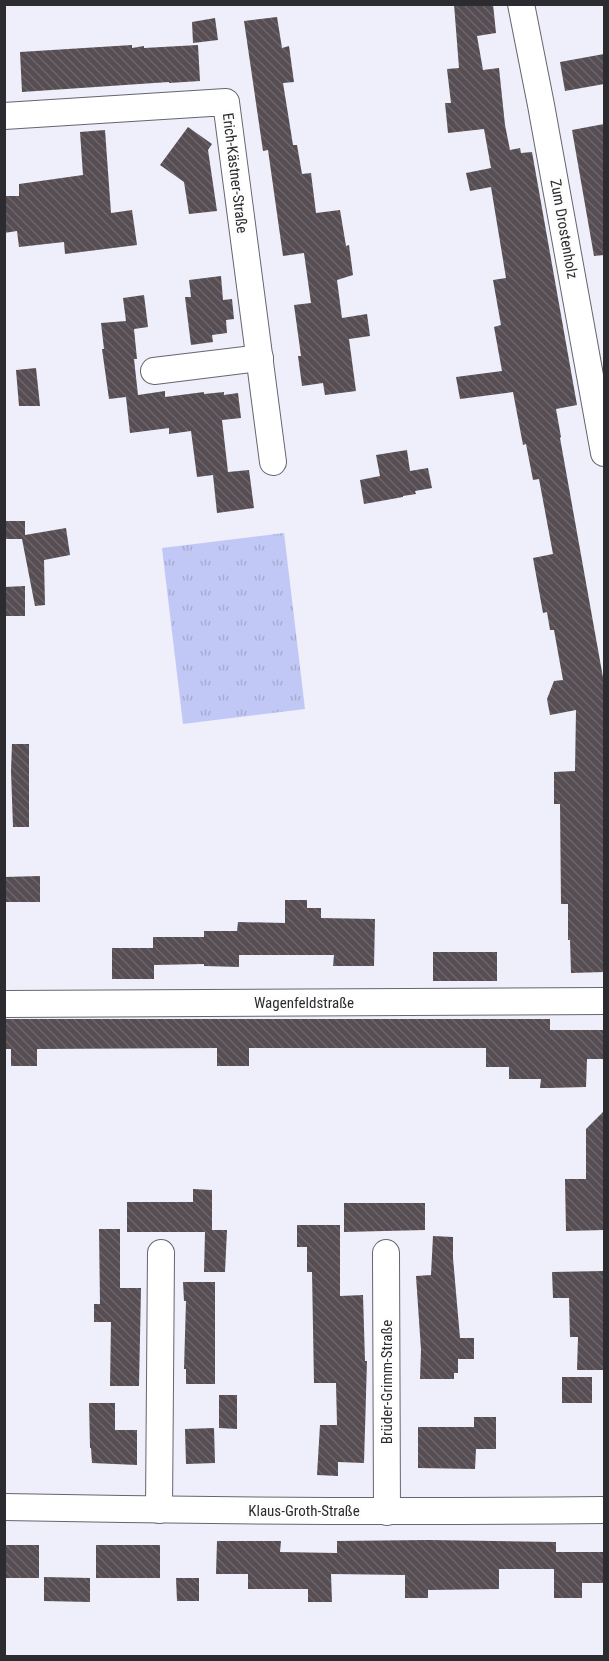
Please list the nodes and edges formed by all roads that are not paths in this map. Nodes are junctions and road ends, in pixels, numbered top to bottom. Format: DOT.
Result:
graph roads {
  1 [pos="521,4"];
  2 [pos="4,116"];
  3 [pos="260,358"];
  4 [pos="154,370"];
  5 [pos="604,453"];
  6 [pos="273,462"];
  7 [pos="604,1001"];
  8 [pos="4,1004"];
  9 [pos="386,1252"];
  10 [pos="161,1253"];
  11 [pos="4,1507"];
  12 [pos="159,1510"];
  13 [pos="604,1510"];
  14 [pos="387,1512"];
  1 -- 5 [label="street, Zum Drostenholz"];
  2 -- 3 [label="street, Erich-Kästner-Straße"];
  3 -- 4 [label="street"];
  3 -- 6 [label="street, Erich-Kästner-Straße"];
  7 -- 8 [label="street, Wagenfeldstraße"];
  9 -- 14 [label="street, Brüder-Grimm-Straße"];
  10 -- 12 [label="street"];
  11 -- 12 [label="street, Klaus-Groth-Straße"];
  12 -- 14 [label="street, Klaus-Groth-Straße"];
  13 -- 14 [label="street, Klaus-Groth-Straße"];
}
